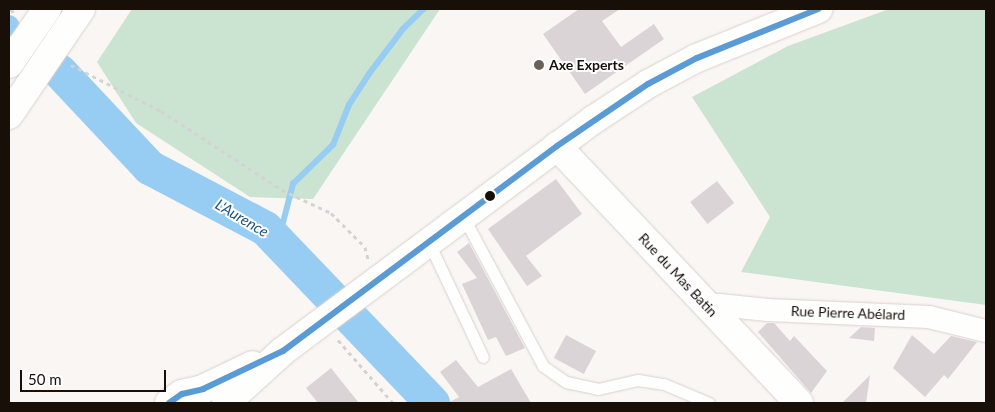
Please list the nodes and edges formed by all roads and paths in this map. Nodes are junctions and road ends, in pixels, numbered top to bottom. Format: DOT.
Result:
graph roads {
  1 [pos="47,9"];
  2 [pos="81,9"];
  3 [pos="818,9"];
  4 [pos="66,61"];
  5 [pos="9,64"];
  6 [pos="9,115"];
  7 [pos="557,146"];
  8 [pos="464,218"];
  9 [pos="429,243"];
  10 [pos="364,291"];
  11 [pos="709,307"];
  12 [pos="325,320"];
  13 [pos="986,331"];
  14 [pos="283,351"];
  15 [pos="482,357"];
  16 [pos="190,400"];
  17 [pos="226,403"];
  18 [pos="393,403"];
  19 [pos="709,403"];
  20 [pos="799,403"];
  1 -- 5 [label="main road"];
  2 -- 6 [label="main road"];
  3 -- 7 [label="main road"];
  4 -- 10 [label="path"];
  7 -- 8 [label="main road"];
  7 -- 11 [label="main road, Rue du Mas Batin"];
  8 -- 9 [label="main road"];
  8 -- 19 [label="lane"];
  9 -- 10 [label="main road"];
  9 -- 15 [label="lane"];
  10 -- 12 [label="main road"];
  11 -- 13 [label="street, Rue Pierre Abélard"];
  11 -- 20 [label="main road, Rue du Mas Batin"];
  12 -- 14 [label="main road"];
  12 -- 18 [label="path"];
  14 -- 16 [label="main road"];
  14 -- 17 [label="main road"];
}
